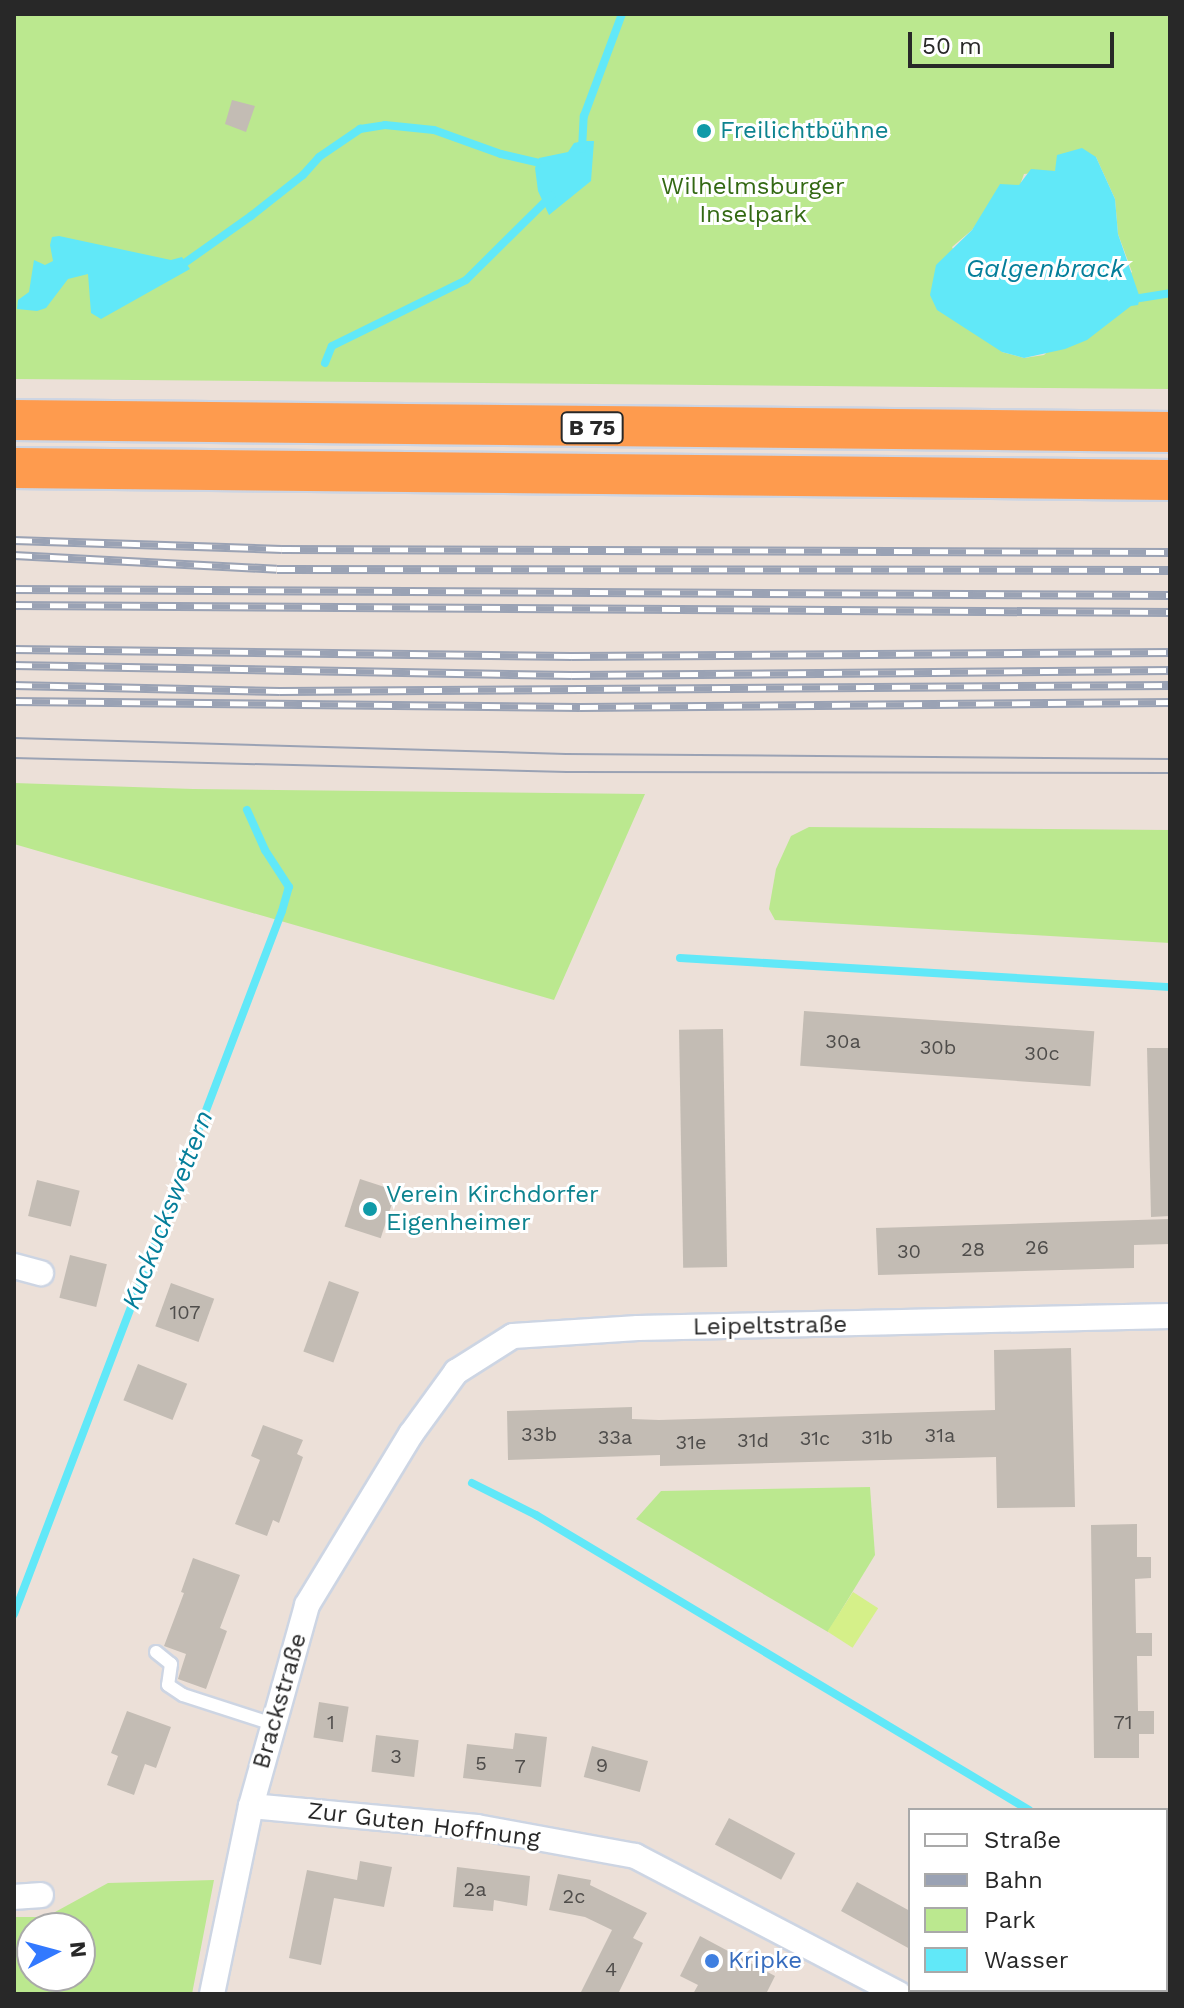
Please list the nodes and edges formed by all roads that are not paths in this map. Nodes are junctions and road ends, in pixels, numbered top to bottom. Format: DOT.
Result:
graph roads {
  1 [pos="14,420"];
  2 [pos="1170,432"];
  3 [pos="14,468"];
  4 [pos="1170,480"];
  5 [pos="14,1266"];
  6 [pos="41,1273"];
  7 [pos="1170,1316"];
  8 [pos="411,1434"];
  9 [pos="156,1652"];
  10 [pos="273,1724"];
  11 [pos="251,1806"];
  12 [pos="41,1895"];
  13 [pos="14,1897"];
  14 [pos="212,1994"];
  15 [pos="899,1994"];
  1 -- 2 [label="highway, B 75"];
  3 -- 4 [label="highway, B 75"];
  5 -- 6 [label="street"];
  7 -- 8 [label="street, Leipeltstraße"];
  8 -- 10 [label="street, Brackstraße"];
  9 -- 10 [label="lane"];
  10 -- 11 [label="street, Brackstraße"];
  11 -- 14 [label="street, Brackstraße"];
  11 -- 15 [label="street, Zur Guten Hoffnung"];
  12 -- 13 [label="street"];
}
